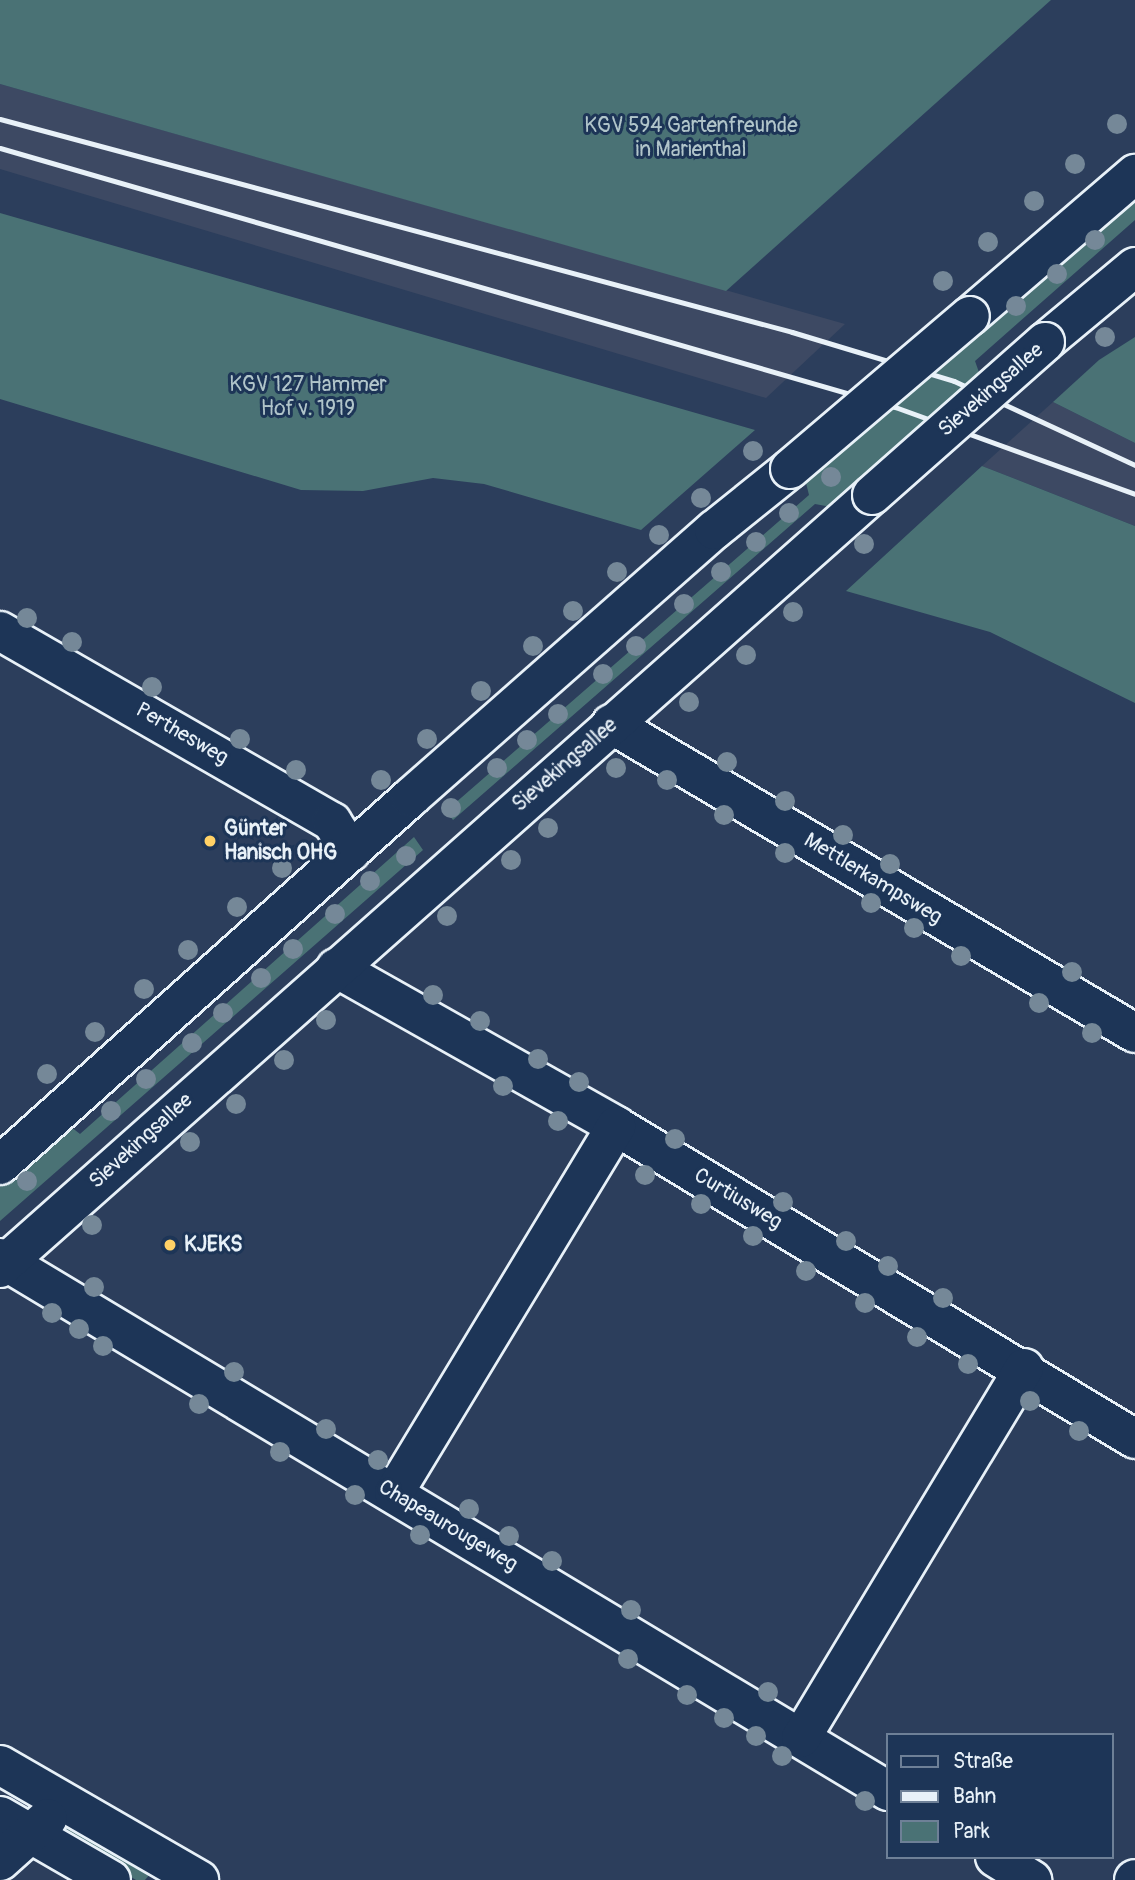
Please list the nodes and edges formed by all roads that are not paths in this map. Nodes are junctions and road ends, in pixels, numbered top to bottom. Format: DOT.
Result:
graph roads {
  1 [pos="1135,174"];
  2 [pos="1135,267"];
  3 [pos="0,631"];
  4 [pos="611,724"];
  5 [pos="351,851"];
  6 [pos="336,968"];
  7 [pos="1135,1033"];
  8 [pos="616,1126"];
  9 [pos="0,1165"];
  10 [pos="2,1263"];
  11 [pos="1024,1368"];
  12 [pos="1135,1438"];
  13 [pos="394,1493"];
  14 [pos="801,1738"];
  15 [pos="0,1765"];
  16 [pos="886,1790"];
  17 [pos="66,1804"];
  18 [pos="15,1825"];
  19 [pos="998,1859"];
  20 [pos="0,1861"];
  21 [pos="111,1880"];
  22 [pos="199,1880"];
  23 [pos="1032,1880"];
  1 -- 5 [label="street, bridge"];
  2 -- 4 [label="street, Sievekingsallee, bridge"];
  3 -- 5 [label="street, Perthesweg"];
  4 -- 6 [label="street, Sievekingsallee"];
  4 -- 7 [label="street, Mettlerkampsweg"];
  5 -- 9 [label="street"];
  6 -- 8 [label="street, Curtiusweg"];
  6 -- 10 [label="street, Sievekingsallee"];
  8 -- 11 [label="street, Curtiusweg"];
  8 -- 13 [label="street"];
  10 -- 13 [label="street, Chapeaurougeweg"];
  11 -- 12 [label="street, Curtiusweg"];
  11 -- 14 [label="street"];
  13 -- 14 [label="street, Chapeaurougeweg"];
  14 -- 16 [label="street, Chapeaurougeweg"];
  15 -- 17 [label="street"];
  17 -- 18 [label="street"];
  17 -- 22 [label="street"];
  18 -- 20 [label="street"];
  18 -- 21 [label="street"];
  19 -- 23 [label="street"];
}
